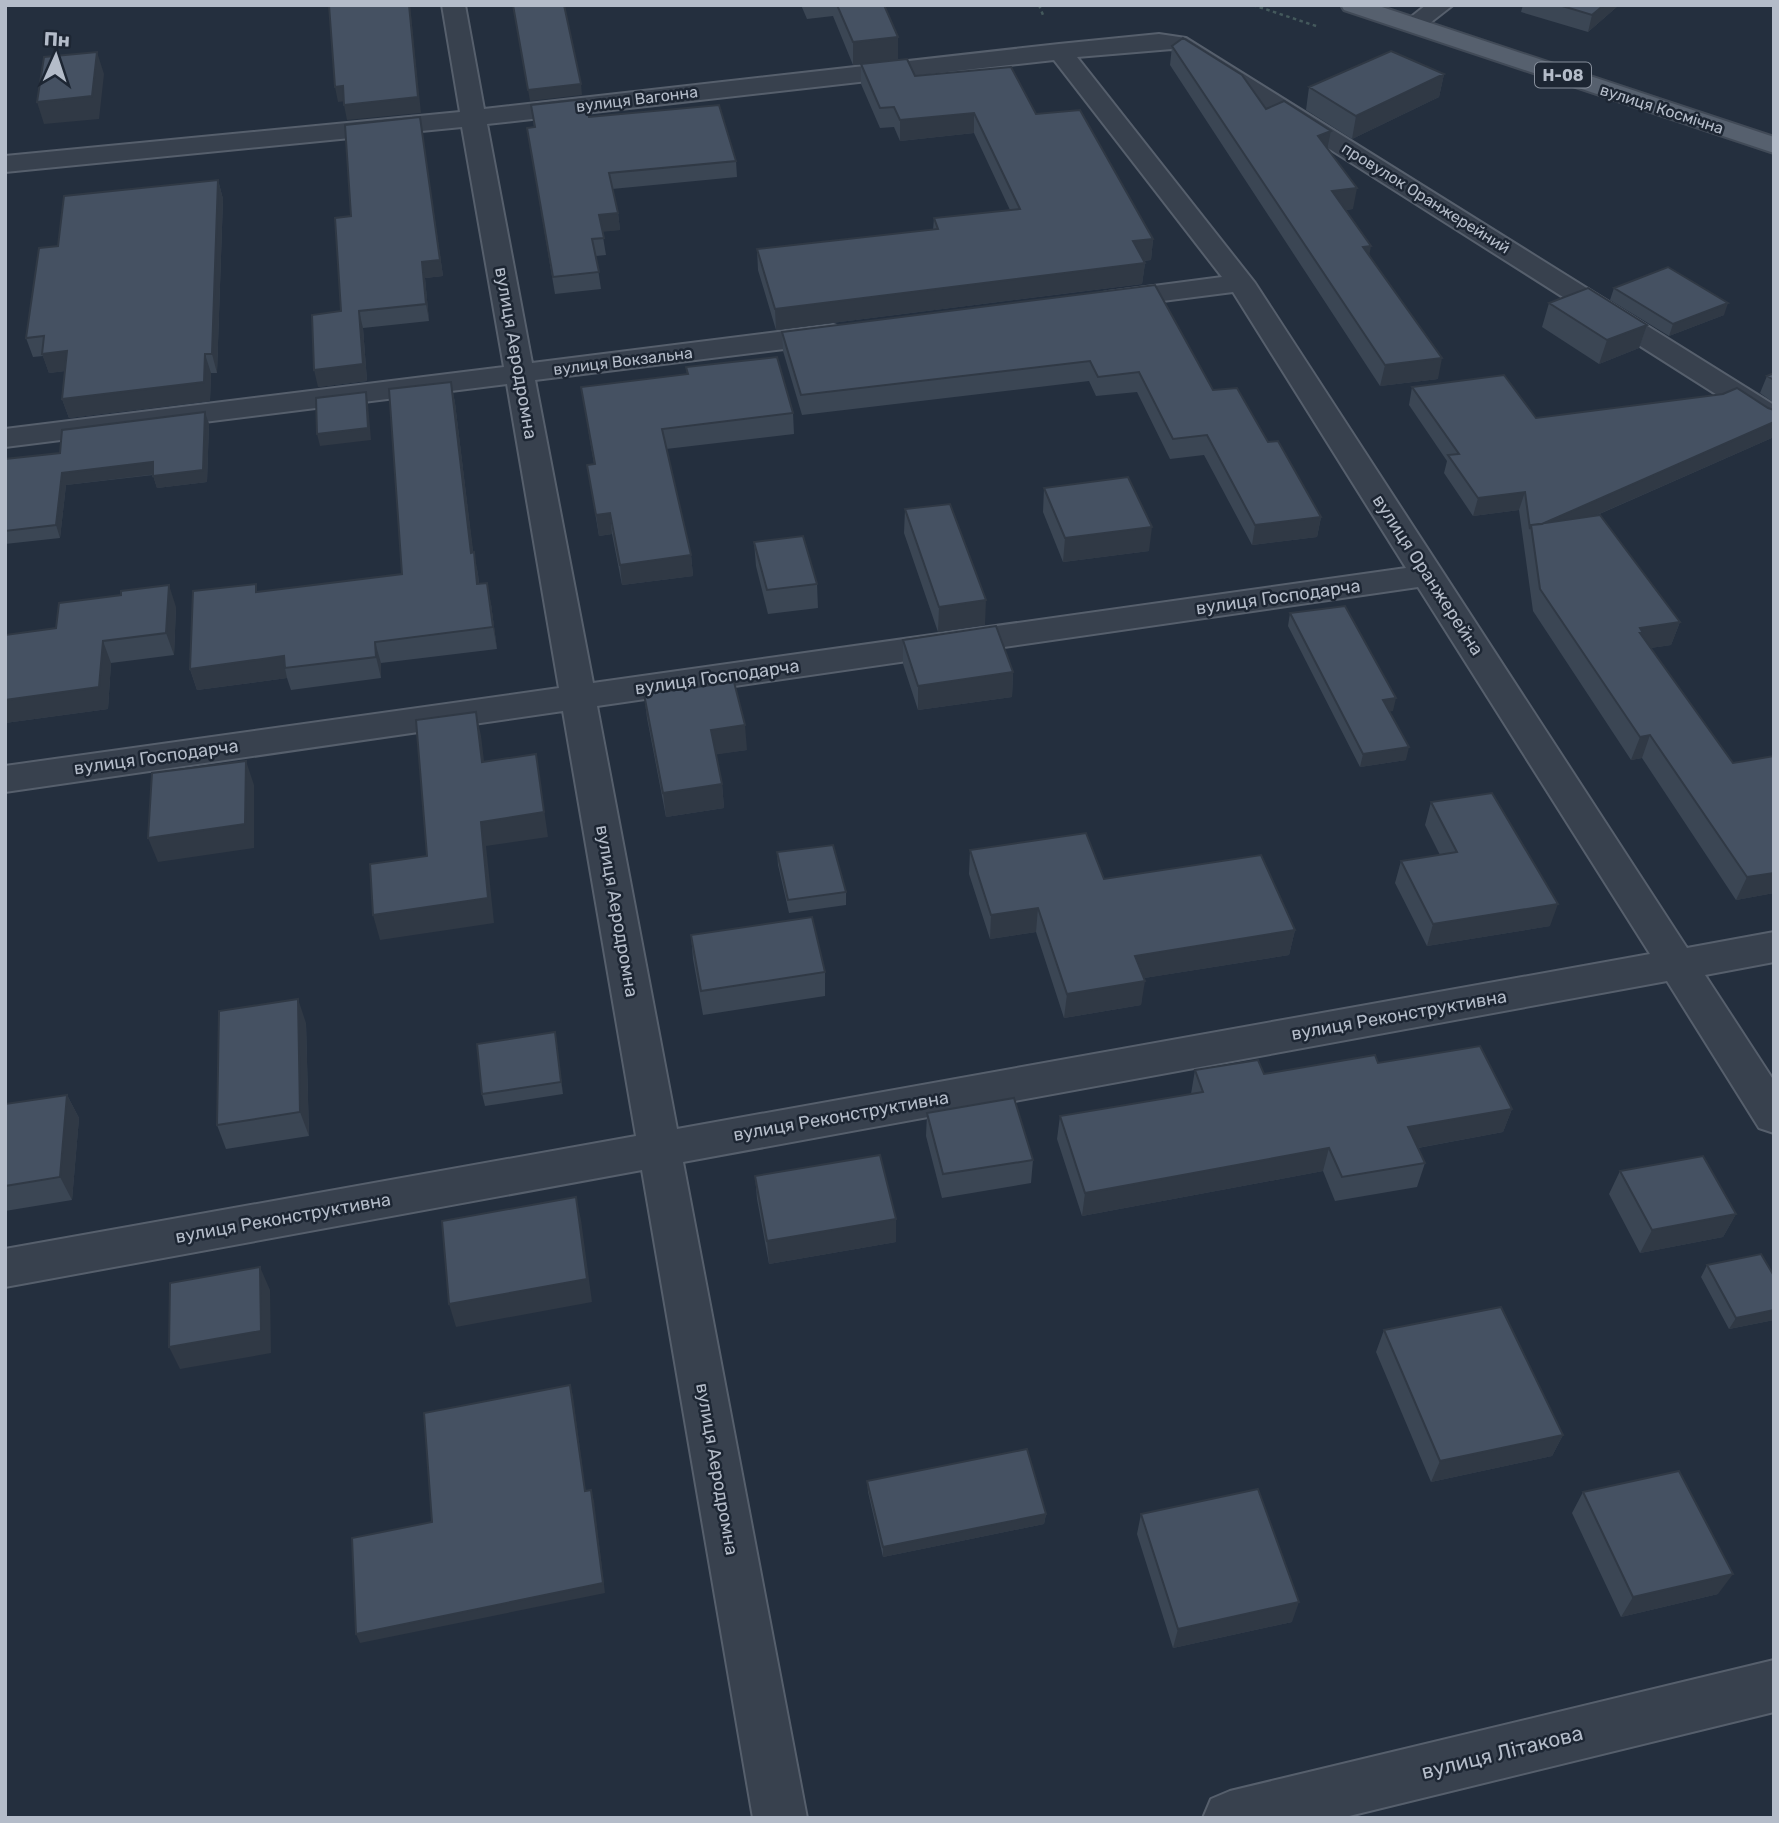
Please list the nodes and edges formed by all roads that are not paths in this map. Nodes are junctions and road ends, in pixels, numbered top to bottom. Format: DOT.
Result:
graph roads {
  1 [pos="453,5"];
  2 [pos="1352,5"];
  3 [pos="1442,5"];
  4 [pos="1413,25"];
  5 [pos="1059,51"];
  6 [pos="474,118"];
  7 [pos="1774,145"];
  8 [pos="5,164"];
  9 [pos="1241,283"];
  10 [pos="1075,304"];
  11 [pos="867,330"];
  12 [pos="520,374"];
  13 [pos="1774,418"];
  14 [pos="5,438"];
  15 [pos="1428,575"];
  16 [pos="578,697"];
  17 [pos="5,779"];
  18 [pos="1774,947"];
  19 [pos="1677,965"];
  20 [pos="1774,1116"];
  21 [pos="660,1149"];
  22 [pos="5,1268"];
  23 [pos="1774,1686"];
  24 [pos="780,1818"];
  25 [pos="1230,1818"];
  1 -- 6 [label="street, вулиця Аеродромна"];
  2 -- 4 [label="main road, вулиця Космічна / Н-08"];
  3 -- 4 [label="street"];
  4 -- 7 [label="main road, вулиця Космічна / Н-08"];
  5 -- 6 [label="street, вулиця Вагонна"];
  5 -- 9 [label="street, вулиця Оранжерейна"];
  5 -- 13 [label="street, провулок Оранжерейний"];
  6 -- 8 [label="street, вулиця Вагонна"];
  6 -- 12 [label="street, вулиця Аеродромна"];
  9 -- 10 [label="street"];
  9 -- 15 [label="street, вулиця Оранжерейна"];
  11 -- 12 [label="street, вулиця Вокзальна"];
  12 -- 14 [label="street, вулиця Вокзальна"];
  12 -- 16 [label="street, вулиця Аеродромна"];
  15 -- 16 [label="street, вулиця Господарча"];
  15 -- 19 [label="street, вулиця Оранжерейна"];
  16 -- 17 [label="street, вулиця Господарча"];
  16 -- 21 [label="street, вулиця Аеродромна"];
  18 -- 19 [label="street, вулиця Реконструктивна"];
  19 -- 20 [label="street, вулиця Оранжерейна"];
  19 -- 21 [label="street, вулиця Реконструктивна"];
  21 -- 22 [label="street, вулиця Реконструктивна"];
  21 -- 24 [label="street, вулиця Аеродромна"];
  23 -- 25 [label="street, вулиця Літакова"];
}
